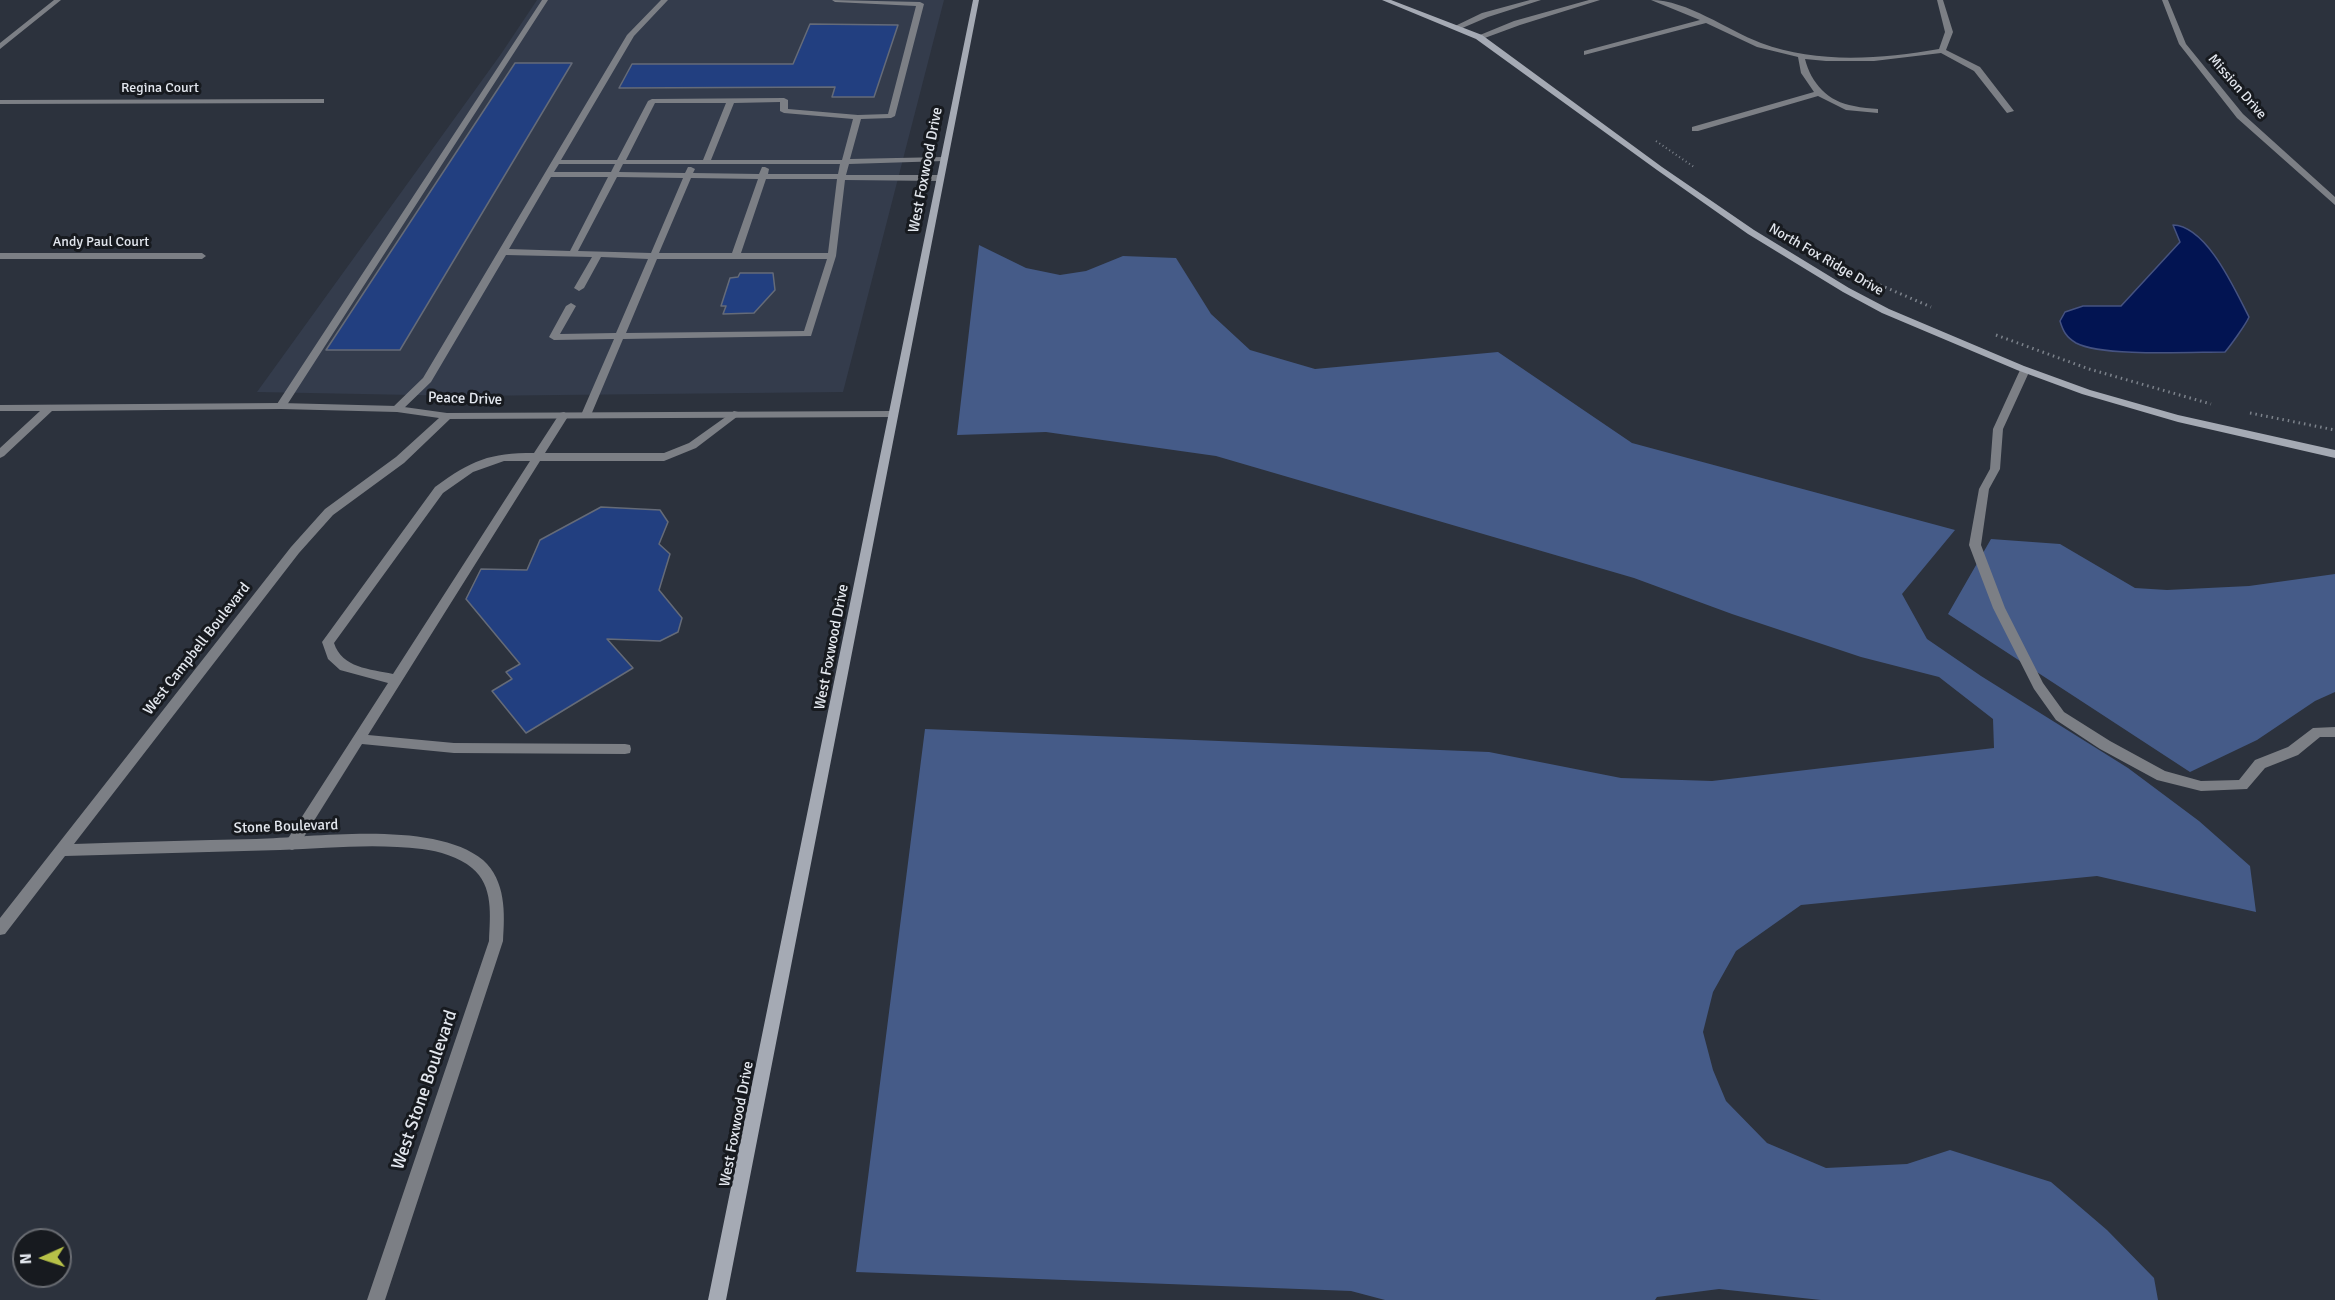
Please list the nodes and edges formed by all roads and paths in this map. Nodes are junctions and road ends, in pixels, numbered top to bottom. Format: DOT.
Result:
graph roads {
  1 [pos="58,0"];
  2 [pos="545,0"];
  3 [pos="665,0"];
  4 [pos="835,0"];
  5 [pos="976,0"];
  6 [pos="1385,0"];
  7 [pos="1538,0"];
  8 [pos="1597,0"];
  9 [pos="1654,0"];
  10 [pos="1940,0"];
  11 [pos="2165,0"];
  12 [pos="1708,20"];
  13 [pos="1458,27"];
  14 [pos="1479,37"];
  15 [pos="0,47"];
  16 [pos="1942,51"];
  17 [pos="1587,53"];
  18 [pos="1801,56"];
  19 [pos="1819,93"];
  20 [pos="321,101"];
  21 [pos="731,101"];
  22 [pos="0,102"];
  23 [pos="1875,111"];
  24 [pos="2010,111"];
  25 [pos="858,117"];
  26 [pos="1695,129"];
  27 [pos="1655,140"];
  28 [pos="944,159"];
  29 [pos="556,162"];
  30 [pos="621,162"];
  31 [pos="694,162"];
  32 [pos="706,162"];
  33 [pos="767,162"];
  34 [pos="844,162"];
  35 [pos="1700,172"];
  36 [pos="548,174"];
  37 [pos="615,174"];
  38 [pos="688,174"];
  39 [pos="763,175"];
  40 [pos="841,177"];
  41 [pos="940,178"];
  42 [pos="2335,202"];
  43 [pos="503,252"];
  44 [pos="573,253"];
  45 [pos="598,254"];
  46 [pos="0,256"];
  47 [pos="202,256"];
  48 [pos="654,256"];
  49 [pos="736,256"];
  50 [pos="832,256"];
  51 [pos="1880,284"];
  52 [pos="579,288"];
  53 [pos="571,306"];
  54 [pos="1941,312"];
  55 [pos="1992,334"];
  56 [pos="619,338"];
  57 [pos="2025,370"];
  58 [pos="281,406"];
  59 [pos="2218,406"];
  60 [pos="0,408"];
  61 [pos="49,408"];
  62 [pos="397,409"];
  63 [pos="2241,411"];
  64 [pos="734,414"];
  65 [pos="893,414"];
  66 [pos="564,415"];
  67 [pos="586,415"];
  68 [pos="447,416"];
  69 [pos="2335,430"];
  70 [pos="0,454"];
  71 [pos="2335,454"];
  72 [pos="538,455"];
  73 [pos="397,680"];
  74 [pos="2335,732"];
  75 [pos="360,739"];
  76 [pos="625,749"];
  77 [pos="292,844"];
  78 [pos="61,850"];
  79 [pos="494,889"];
  80 [pos="0,929"];
  81 [pos="376,1300"];
  82 [pos="717,1300"];
  1 -- 15 [label="street"];
  2 -- 58 [label="street"];
  3 -- 29 [label="street"];
  4 -- 25 [label="street"];
  5 -- 28 [label="main road, West Foxwood Drive"];
  6 -- 13 [label="main road, North Fox Ridge Drive"];
  7 -- 13 [label="street"];
  8 -- 14 [label="street"];
  9 -- 12 [label="street"];
  10 -- 16 [label="street"];
  11 -- 42 [label="street, Mission Drive"];
  12 -- 17 [label="street"];
  12 -- 18 [label="street"];
  13 -- 14 [label="main road, North Fox Ridge Drive"];
  14 -- 57 [label="main road, North Fox Ridge Drive"];
  16 -- 18 [label="street"];
  16 -- 24 [label="street"];
  18 -- 19 [label="street"];
  19 -- 23 [label="street"];
  19 -- 26 [label="street"];
  20 -- 22 [label="street, Regina Court"];
  21 -- 25 [label="street"];
  21 -- 30 [label="street"];
  21 -- 32 [label="street"];
  25 -- 34 [label="street"];
  27 -- 35 [label="path"];
  28 -- 34 [label="street"];
  28 -- 41 [label="main road, West Foxwood Drive"];
  29 -- 30 [label="street"];
  29 -- 36 [label="street"];
  30 -- 31 [label="street"];
  30 -- 37 [label="street"];
  31 -- 32 [label="street"];
  31 -- 38 [label="street"];
  32 -- 33 [label="street"];
  33 -- 34 [label="street"];
  33 -- 39 [label="street"];
  34 -- 40 [label="street"];
  36 -- 37 [label="street"];
  36 -- 43 [label="street"];
  37 -- 38 [label="street"];
  37 -- 44 [label="street"];
  38 -- 39 [label="street"];
  38 -- 48 [label="street"];
  39 -- 40 [label="street"];
  39 -- 49 [label="street"];
  40 -- 41 [label="street"];
  40 -- 50 [label="street"];
  41 -- 65 [label="main road, West Foxwood Drive"];
  43 -- 44 [label="street"];
  43 -- 62 [label="street"];
  44 -- 45 [label="street"];
  45 -- 48 [label="street"];
  45 -- 52 [label="street"];
  46 -- 47 [label="street, Andy Paul Court"];
  48 -- 49 [label="street"];
  48 -- 56 [label="street"];
  49 -- 50 [label="street"];
  50 -- 56 [label="street"];
  51 -- 54 [label="path"];
  53 -- 56 [label="street"];
  55 -- 59 [label="path"];
  56 -- 67 [label="street"];
  57 -- 71 [label="main road, North Fox Ridge Drive"];
  57 -- 74 [label="street"];
  58 -- 61 [label="street, Peace Drive"];
  58 -- 62 [label="street, Peace Drive"];
  60 -- 61 [label="street, Peace Drive"];
  61 -- 70 [label="street"];
  62 -- 68 [label="street, Peace Drive"];
  63 -- 69 [label="path"];
  64 -- 65 [label="street, Peace Drive"];
  64 -- 67 [label="street, Peace Drive"];
  64 -- 72 [label="street"];
  65 -- 82 [label="main road, West Foxwood Drive"];
  66 -- 67 [label="street, Peace Drive"];
  66 -- 68 [label="street, Peace Drive"];
  66 -- 72 [label="street"];
  68 -- 78 [label="street, West Campbell Boulevard"];
  72 -- 73 [label="street"];
  72 -- 73 [label="street"];
  73 -- 75 [label="street"];
  75 -- 76 [label="street"];
  75 -- 77 [label="street"];
  77 -- 78 [label="street, Stone Boulevard"];
  77 -- 79 [label="street, Stone Boulevard"];
  78 -- 80 [label="street, West Campbell Boulevard"];
  79 -- 81 [label="street, West Stone Boulevard"];
}
